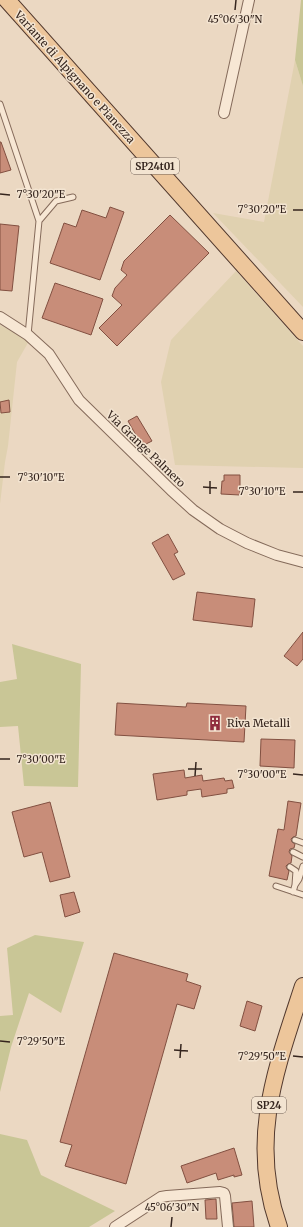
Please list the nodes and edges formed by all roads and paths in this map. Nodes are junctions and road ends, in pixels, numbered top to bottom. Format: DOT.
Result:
graph roads {
  1 [pos="7,0"];
  2 [pos="249,0"];
  3 [pos="0,104"];
  4 [pos="224,113"];
  5 [pos="73,197"];
  6 [pos="39,221"];
  7 [pos="0,317"];
  8 [pos="303,332"];
  9 [pos="28,335"];
  10 [pos="303,562"];
  11 [pos="295,840"];
  12 [pos="303,842"];
  13 [pos="293,852"];
  14 [pos="303,857"];
  15 [pos="303,866"];
  16 [pos="290,867"];
  17 [pos="295,885"];
  18 [pos="276,886"];
  19 [pos="293,892"];
  20 [pos="303,895"];
  21 [pos="303,986"];
  22 [pos="115,1227"];
  23 [pos="228,1227"];
  24 [pos="279,1227"];
  1 -- 8 [label="main road, Variante di Alpignano e Pianezza / SP24t01"];
  2 -- 4 [label="street"];
  3 -- 6 [label="lane"];
  5 -- 6 [label="lane"];
  6 -- 9 [label="lane"];
  7 -- 9 [label="street, Via Grange Palmero"];
  9 -- 10 [label="street, Via Grange Palmero"];
  11 -- 12 [label="lane"];
  13 -- 14 [label="lane"];
  15 -- 17 [label="lane"];
  16 -- 17 [label="lane"];
  17 -- 19 [label="lane"];
  18 -- 19 [label="lane"];
  19 -- 20 [label="lane"];
  21 -- 24 [label="main road, SP24"];
  22 -- 23 [label="street"];
}
